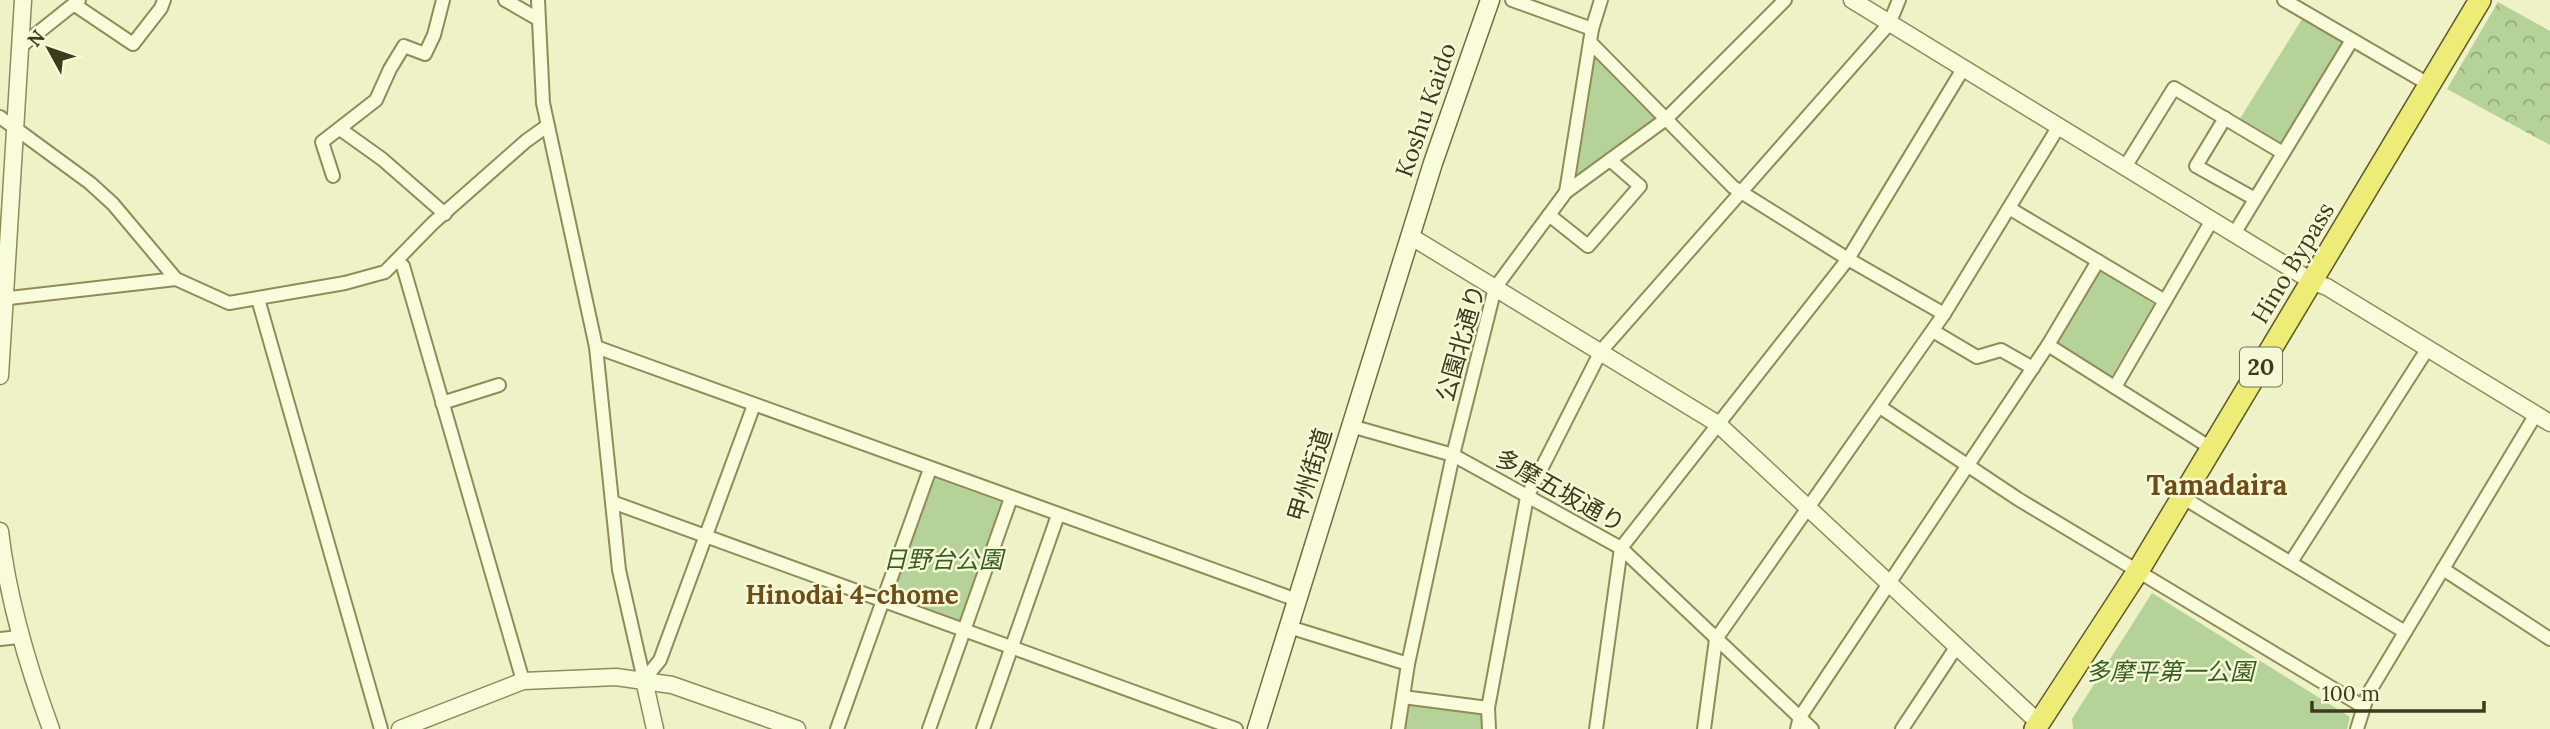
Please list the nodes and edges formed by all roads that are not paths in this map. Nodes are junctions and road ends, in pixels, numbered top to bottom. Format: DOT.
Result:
graph roads {
  1 [pos="23,0"];
  2 [pos="164,0"];
  3 [pos="443,0"];
  4 [pos="505,0"];
  5 [pos="538,0"];
  6 [pos="1490,0"];
  7 [pos="1512,0"];
  8 [pos="1601,0"];
  9 [pos="1785,0"];
  10 [pos="1852,0"];
  11 [pos="1899,0"];
  12 [pos="2284,0"];
  13 [pos="2480,0"];
  14 [pos="77,2"];
  15 [pos="538,19"];
  16 [pos="1889,24"];
  17 [pos="1591,36"];
  18 [pos="2352,40"];
  19 [pos="20,47"];
  20 [pos="1963,69"];
  21 [pos="2430,85"];
  22 [pos="0,117"];
  23 [pos="2225,118"];
  24 [pos="1666,119"];
  25 [pos="547,126"];
  26 [pos="2059,126"];
  27 [pos="15,127"];
  28 [pos="340,129"];
  29 [pos="2283,153"];
  30 [pos="1610,160"];
  31 [pos="2124,166"];
  32 [pos="333,176"];
  33 [pos="1566,192"];
  34 [pos="1740,192"];
  35 [pos="2255,199"];
  36 [pos="2009,208"];
  37 [pos="445,214"];
  38 [pos="1549,215"];
  39 [pos="2212,220"];
  40 [pos="2234,234"];
  41 [pos="1410,236"];
  42 [pos="1848,259"];
  43 [pos="397,261"];
  44 [pos="2098,261"];
  45 [pos="176,279"];
  46 [pos="2313,282"];
  47 [pos="1495,288"];
  48 [pos="3,299"];
  49 [pos="258,299"];
  50 [pos="2165,301"];
  51 [pos="1944,314"];
  52 [pos="1933,331"];
  53 [pos="2048,345"];
  54 [pos="596,347"];
  55 [pos="2428,348"];
  56 [pos="1601,351"];
  57 [pos="2033,368"];
  58 [pos="0,376"];
  59 [pos="499,385"];
  60 [pos="2115,387"];
  61 [pos="442,403"];
  62 [pos="754,405"];
  63 [pos="1880,407"];
  64 [pos="2543,418"];
  65 [pos="1718,424"];
  66 [pos="1351,426"];
  67 [pos="2211,449"];
  68 [pos="1453,455"];
  69 [pos="1966,467"];
  70 [pos="930,469"];
  71 [pos="1527,497"];
  72 [pos="2182,497"];
  73 [pos="1011,498"];
  74 [pos="612,502"];
  75 [pos="1810,507"];
  76 [pos="1058,514"];
  77 [pos="0,531"];
  78 [pos="706,536"];
  79 [pos="1621,548"];
  80 [pos="2291,562"];
  81 [pos="2443,569"];
  82 [pos="2138,571"];
  83 [pos="1889,582"];
  84 [pos="1297,600"];
  85 [pos="883,601"];
  86 [pos="1289,627"];
  87 [pos="964,630"];
  88 [pos="2404,632"];
  89 [pos="19,637"];
  90 [pos="0,639"];
  91 [pos="1716,639"];
  92 [pos="2550,639"];
  93 [pos="1958,646"];
  94 [pos="1012,648"];
  95 [pos="1408,664"];
  96 [pos="644,680"];
  97 [pos="523,681"];
  98 [pos="1402,697"];
  99 [pos="2362,706"];
  100 [pos="1488,708"];
  101 [pos="1798,723"];
  102 [pos="2037,726"];
  103 [pos="51,729"];
  104 [pos="381,729"];
  105 [pos="400,729"];
  106 [pos="655,729"];
  107 [pos="797,729"];
  108 [pos="837,729"];
  109 [pos="929,729"];
  110 [pos="983,729"];
  111 [pos="1236,729"];
  112 [pos="1257,729"];
  113 [pos="1398,729"];
  114 [pos="1489,729"];
  115 [pos="1596,729"];
  116 [pos="1704,729"];
  117 [pos="1812,729"];
  118 [pos="1902,729"];
  119 [pos="2357,729"];
  1 -- 19 [label="street"];
  2 -- 14 [label="street"];
  3 -- 28 [label="street"];
  4 -- 15 [label="street"];
  5 -- 15 [label="street"];
  6 -- 41 [label="main road, Koshu Kaido"];
  7 -- 17 [label="street"];
  8 -- 17 [label="street"];
  9 -- 24 [label="street, 公園北通り"];
  10 -- 16 [label="street"];
  11 -- 16 [label="street"];
  12 -- 18 [label="street"];
  13 -- 21 [label="highway, Hino Bypass / 20"];
  14 -- 19 [label="street"];
  15 -- 25 [label="street"];
  16 -- 20 [label="street"];
  16 -- 34 [label="street"];
  17 -- 24 [label="street"];
  17 -- 33 [label="street"];
  18 -- 21 [label="street"];
  18 -- 29 [label="street"];
  19 -- 27 [label="street"];
  20 -- 26 [label="street"];
  20 -- 42 [label="street"];
  21 -- 46 [label="highway, Hino Bypass / 20"];
  22 -- 27 [label="street"];
  23 -- 29 [label="street"];
  23 -- 31 [label="street"];
  23 -- 35 [label="street"];
  24 -- 30 [label="street, 公園北通り"];
  24 -- 34 [label="street"];
  25 -- 37 [label="street"];
  25 -- 54 [label="street"];
  26 -- 31 [label="street"];
  26 -- 36 [label="street"];
  27 -- 45 [label="street"];
  27 -- 48 [label="street"];
  28 -- 32 [label="street"];
  28 -- 37 [label="street"];
  29 -- 35 [label="street"];
  30 -- 33 [label="street, 公園北通り"];
  30 -- 38 [label="street"];
  31 -- 39 [label="street"];
  33 -- 38 [label="street, 公園北通り"];
  34 -- 42 [label="street"];
  34 -- 56 [label="street"];
  35 -- 40 [label="street"];
  36 -- 44 [label="street"];
  36 -- 51 [label="street"];
  37 -- 43 [label="street"];
  38 -- 47 [label="street, 公園北通り"];
  39 -- 40 [label="street"];
  39 -- 50 [label="street"];
  40 -- 46 [label="street"];
  41 -- 47 [label="street"];
  41 -- 66 [label="main road, 甲州街道"];
  42 -- 51 [label="street"];
  42 -- 65 [label="street"];
  43 -- 49 [label="street"];
  43 -- 61 [label="street"];
  44 -- 50 [label="street"];
  44 -- 53 [label="street"];
  45 -- 48 [label="street"];
  45 -- 49 [label="street"];
  46 -- 55 [label="street"];
  46 -- 67 [label="highway, Hino Bypass / 20"];
  47 -- 56 [label="street"];
  47 -- 68 [label="street, 公園北通り"];
  48 -- 58 [label="street"];
  49 -- 104 [label="street"];
  50 -- 60 [label="street"];
  51 -- 52 [label="street"];
  52 -- 57 [label="street"];
  52 -- 63 [label="street"];
  53 -- 57 [label="street"];
  53 -- 60 [label="street"];
  54 -- 62 [label="street"];
  54 -- 74 [label="street"];
  55 -- 64 [label="street"];
  55 -- 80 [label="street"];
  56 -- 65 [label="street"];
  56 -- 71 [label="street"];
  57 -- 69 [label="street"];
  59 -- 61 [label="street"];
  60 -- 67 [label="street"];
  61 -- 97 [label="street"];
  62 -- 70 [label="street"];
  62 -- 78 [label="street"];
  63 -- 69 [label="street"];
  63 -- 75 [label="street"];
  64 -- 81 [label="street"];
  65 -- 75 [label="street"];
  65 -- 79 [label="street"];
  66 -- 68 [label="street, 多摩五坂通り"];
  66 -- 84 [label="main road, 甲州街道"];
  67 -- 72 [label="highway, Hino Bypass / 20"];
  68 -- 71 [label="street, 多摩五坂通り"];
  68 -- 95 [label="street, 公園北通り"];
  69 -- 82 [label="street"];
  69 -- 83 [label="street"];
  70 -- 73 [label="street"];
  70 -- 85 [label="street"];
  71 -- 79 [label="street, 多摩五坂通り"];
  71 -- 100 [label="street"];
  72 -- 80 [label="street"];
  72 -- 82 [label="highway, Hino Bypass / 20"];
  73 -- 76 [label="street"];
  73 -- 87 [label="street"];
  74 -- 78 [label="street"];
  74 -- 96 [label="street"];
  75 -- 83 [label="street"];
  75 -- 91 [label="street"];
  76 -- 84 [label="street"];
  76 -- 94 [label="street"];
  77 -- 89 [label="street"];
  78 -- 85 [label="street"];
  78 -- 96 [label="street"];
  79 -- 91 [label="street, 多摩五坂通り"];
  79 -- 115 [label="street"];
  80 -- 88 [label="street"];
  81 -- 88 [label="street"];
  81 -- 92 [label="street"];
  82 -- 99 [label="street"];
  82 -- 102 [label="highway, Hino Bypass / 20"];
  83 -- 93 [label="street"];
  83 -- 101 [label="street"];
  84 -- 86 [label="main road, 甲州街道"];
  85 -- 87 [label="street"];
  85 -- 108 [label="street"];
  86 -- 95 [label="street"];
  86 -- 112 [label="main road, 甲州街道"];
  87 -- 94 [label="street"];
  87 -- 109 [label="street"];
  88 -- 99 [label="street"];
  89 -- 90 [label="street"];
  89 -- 103 [label="street"];
  91 -- 101 [label="street, 多摩五坂通り"];
  91 -- 116 [label="street"];
  93 -- 102 [label="street"];
  93 -- 118 [label="street"];
  94 -- 110 [label="street"];
  94 -- 111 [label="street"];
  95 -- 98 [label="street, 公園北通り"];
  96 -- 97 [label="street"];
  96 -- 106 [label="street"];
  96 -- 107 [label="street"];
  97 -- 105 [label="street"];
  98 -- 100 [label="street"];
  98 -- 113 [label="street, 公園北通り"];
  99 -- 119 [label="street"];
  100 -- 114 [label="street"];
  101 -- 117 [label="street, 多摩五坂通り"];
}
